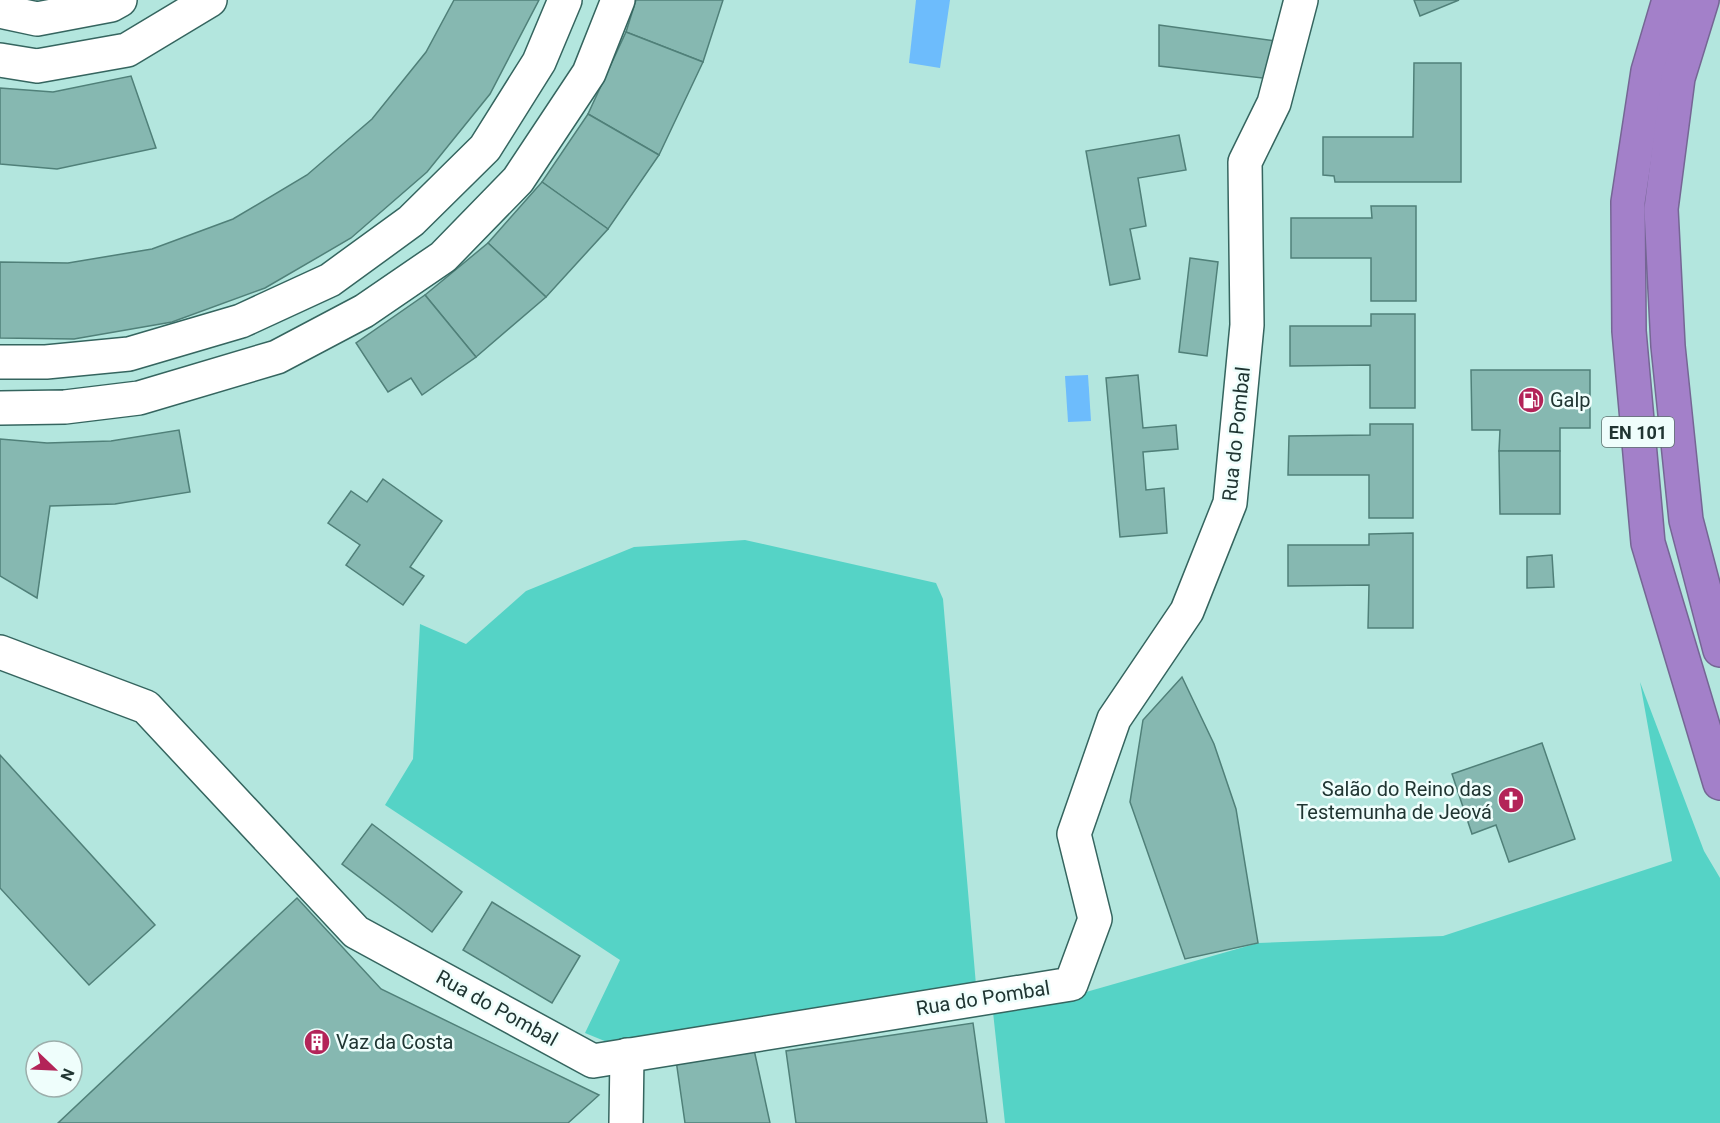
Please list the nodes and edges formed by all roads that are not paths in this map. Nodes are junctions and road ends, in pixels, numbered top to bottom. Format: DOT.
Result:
graph roads {
  1 [pos="120,0"];
  2 [pos="565,0"];
  3 [pos="618,0"];
  4 [pos="1301,0"];
  5 [pos="1669,0"];
  6 [pos="1702,0"];
  7 [pos="206,1"];
  8 [pos="0,11"];
  9 [pos="0,60"];
  10 [pos="411,221"];
  11 [pos="443,257"];
  12 [pos="129,354"];
  13 [pos="0,362"];
  14 [pos="139,398"];
  15 [pos="0,408"];
  16 [pos="1720,650"];
  17 [pos="0,652"];
  18 [pos="1720,783"];
  19 [pos="627,1055"];
  20 [pos="626,1123"];
  1 -- 8 [label="street"];
  2 -- 10 [label="street"];
  3 -- 11 [label="street"];
  4 -- 19 [label="street, Rua do Pombal"];
  5 -- 18 [label="highway, EN 101"];
  6 -- 16 [label="highway, EN 101"];
  7 -- 9 [label="street"];
  10 -- 11 [label="street"];
  10 -- 12 [label="street"];
  11 -- 14 [label="street"];
  12 -- 13 [label="street"];
  12 -- 14 [label="street"];
  14 -- 15 [label="street"];
  17 -- 19 [label="street, Rua do Pombal"];
  19 -- 20 [label="street"];
}
